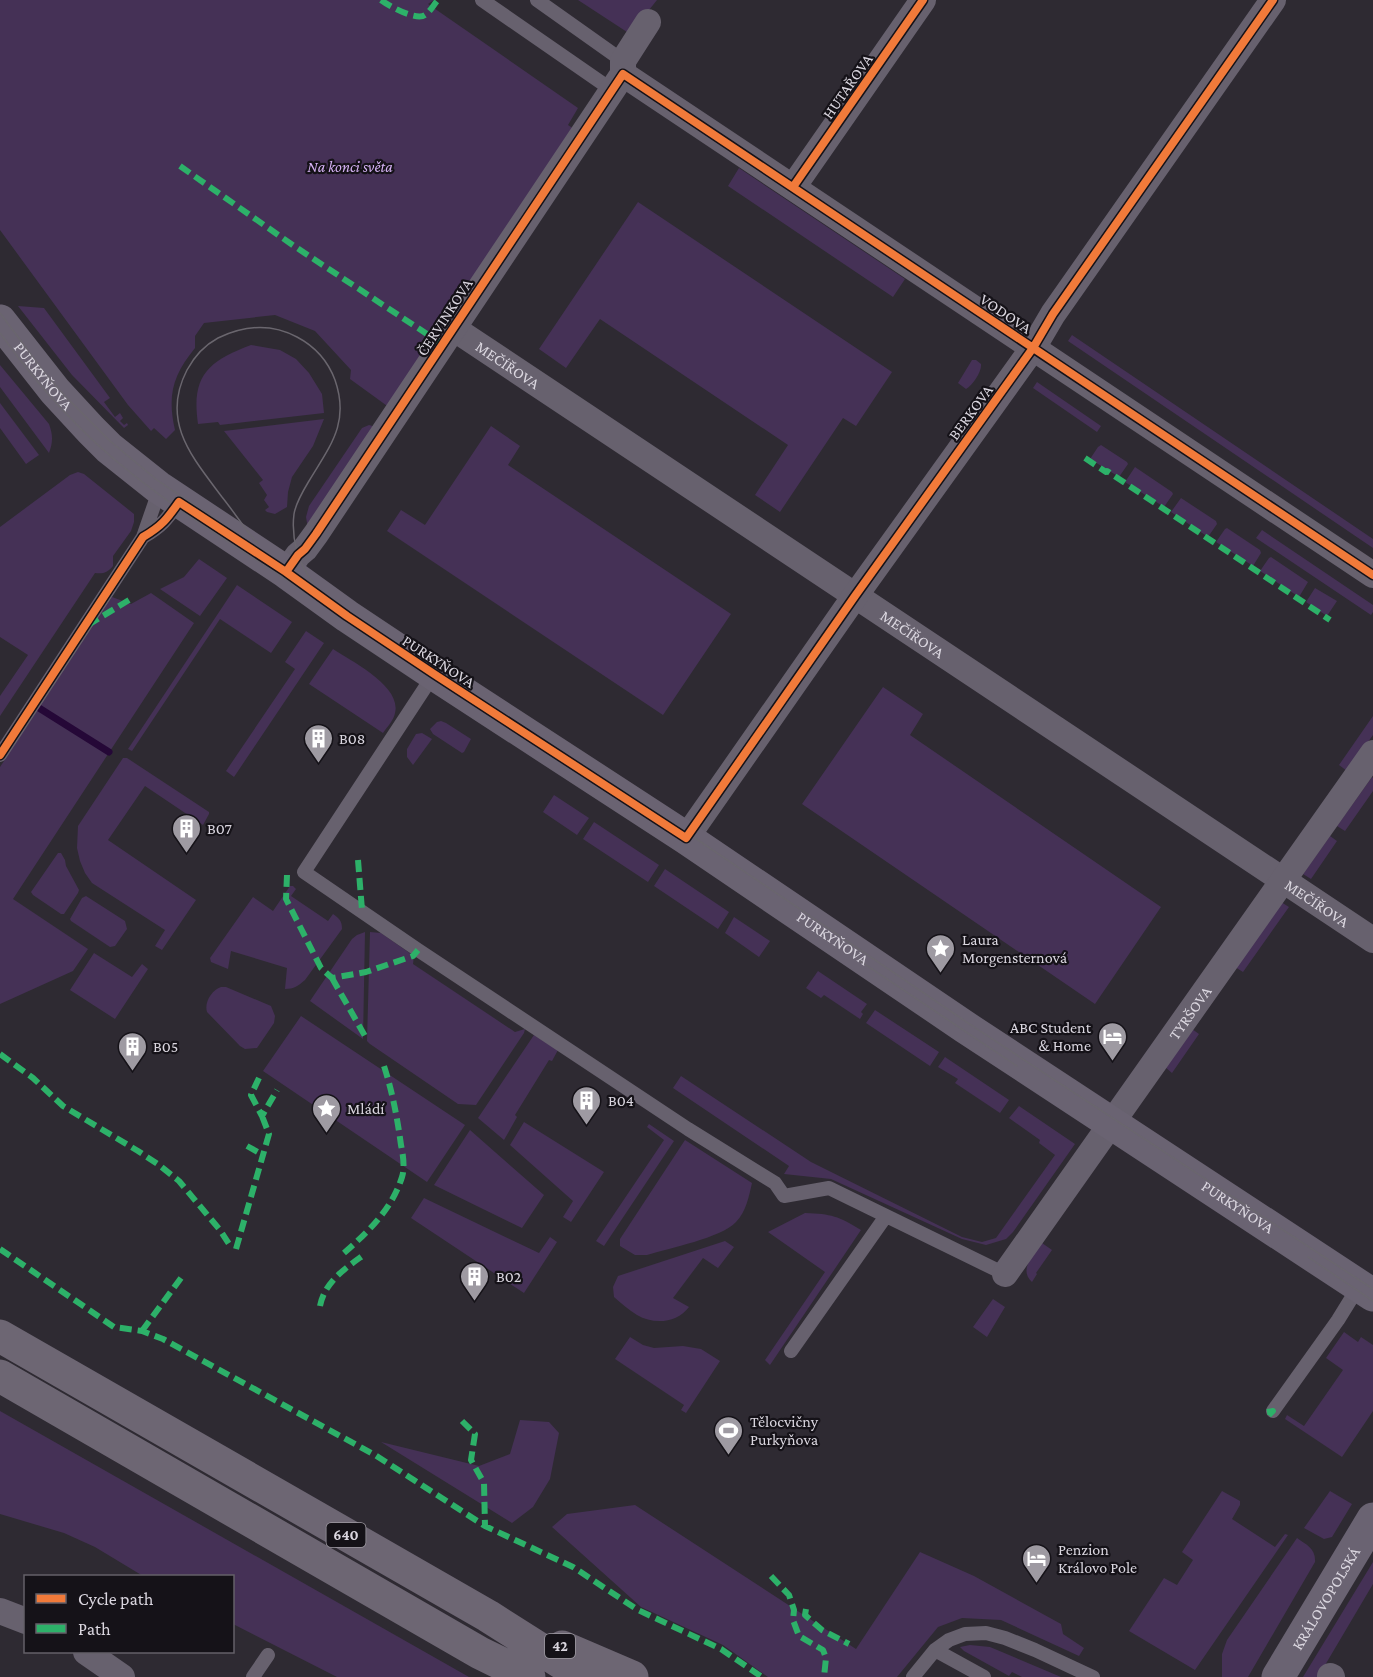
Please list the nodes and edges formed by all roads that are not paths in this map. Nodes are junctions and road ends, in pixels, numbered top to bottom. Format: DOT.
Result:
graph roads {
  1 [pos="482,0"];
  2 [pos="537,0"];
  3 [pos="923,0"];
  4 [pos="1273,0"];
  5 [pos="648,22"];
  6 [pos="620,75"];
  7 [pos="793,187"];
  8 [pos="0,321"];
  9 [pos="453,328"];
  10 [pos="1033,348"];
  11 [pos="169,494"];
  12 [pos="143,537"];
  13 [pos="286,572"];
  14 [pos="1373,576"];
  15 [pos="855,596"];
  16 [pos="434,674"];
  17 [pos="1373,753"];
  18 [pos="0,755"];
  19 [pos="686,838"];
  20 [pos="1283,880"];
  21 [pos="1373,940"];
  22 [pos="1112,1123"];
  23 [pos="886,1216"];
  24 [pos="1005,1274"];
  25 [pos="1366,1290"];
  26 [pos="0,1336"];
  27 [pos="791,1351"];
  28 [pos="0,1377"];
  29 [pos="1273,1412"];
  30 [pos="1373,1519"];
  31 [pos="0,1611"];
  32 [pos="488,1616"];
  33 [pos="24,1620"];
  34 [pos="935,1650"];
  35 [pos="87,1653"];
  36 [pos="480,1653"];
  37 [pos="268,1655"];
  38 [pos="122,1677"];
  39 [pos="253,1677"];
  40 [pos="513,1677"];
  41 [pos="529,1677"];
  42 [pos="584,1677"];
  43 [pos="632,1677"];
  44 [pos="913,1677"];
  45 [pos="984,1677"];
  46 [pos="1093,1677"];
  47 [pos="1278,1677"];
  1 -- 6 [label="lane"];
  2 -- 6 [label="lane"];
  3 -- 7 [label="street, HUTAŘOVA"];
  4 -- 10 [label="street, BERKOVA"];
  5 -- 6 [label="street, ČERVINKOVA"];
  6 -- 7 [label="street, VODOVA"];
  6 -- 9 [label="street, ČERVINKOVA"];
  7 -- 10 [label="street, VODOVA"];
  8 -- 11 [label="street, PURKYŇOVA"];
  9 -- 13 [label="street, ČERVINKOVA"];
  9 -- 15 [label="street, MEČÍŘOVA"];
  10 -- 14 [label="street, VODOVA"];
  10 -- 15 [label="street, BERKOVA"];
  11 -- 12 [label="lane"];
  11 -- 12 [label="lane"];
  11 -- 13 [label="street, PURKYŇOVA"];
  12 -- 18 [label="lane"];
  13 -- 16 [label="street, PURKYŇOVA"];
  15 -- 19 [label="street, BERKOVA"];
  15 -- 20 [label="street, MEČÍŘOVA"];
  16 -- 19 [label="street, PURKYŇOVA"];
  16 -- 23 [label="lane"];
  17 -- 20 [label="street, TYRŠOVA"];
  19 -- 22 [label="street, PURKYŇOVA"];
  20 -- 21 [label="street, MEČÍŘOVA"];
  20 -- 22 [label="street, TYRŠOVA"];
  22 -- 24 [label="street, TYRŠOVA"];
  22 -- 25 [label="street, PURKYŇOVA"];
  23 -- 24 [label="lane"];
  23 -- 27 [label="lane"];
  25 -- 29 [label="lane"];
  26 -- 32 [label="highway, 640"];
  28 -- 36 [label="highway, 640"];
  30 -- 47 [label="street, KRÁLOVOPOLSKÁ"];
  31 -- 33 [label="street"];
  32 -- 42 [label="highway, 640"];
  32 -- 43 [label="highway, 42"];
  34 -- 44 [label="lane"];
  34 -- 45 [label="lane"];
  34 -- 46 [label="lane"];
  35 -- 38 [label="street"];
  36 -- 40 [label="highway"];
  36 -- 41 [label="highway, 640"];
  37 -- 39 [label="lane"];
}
